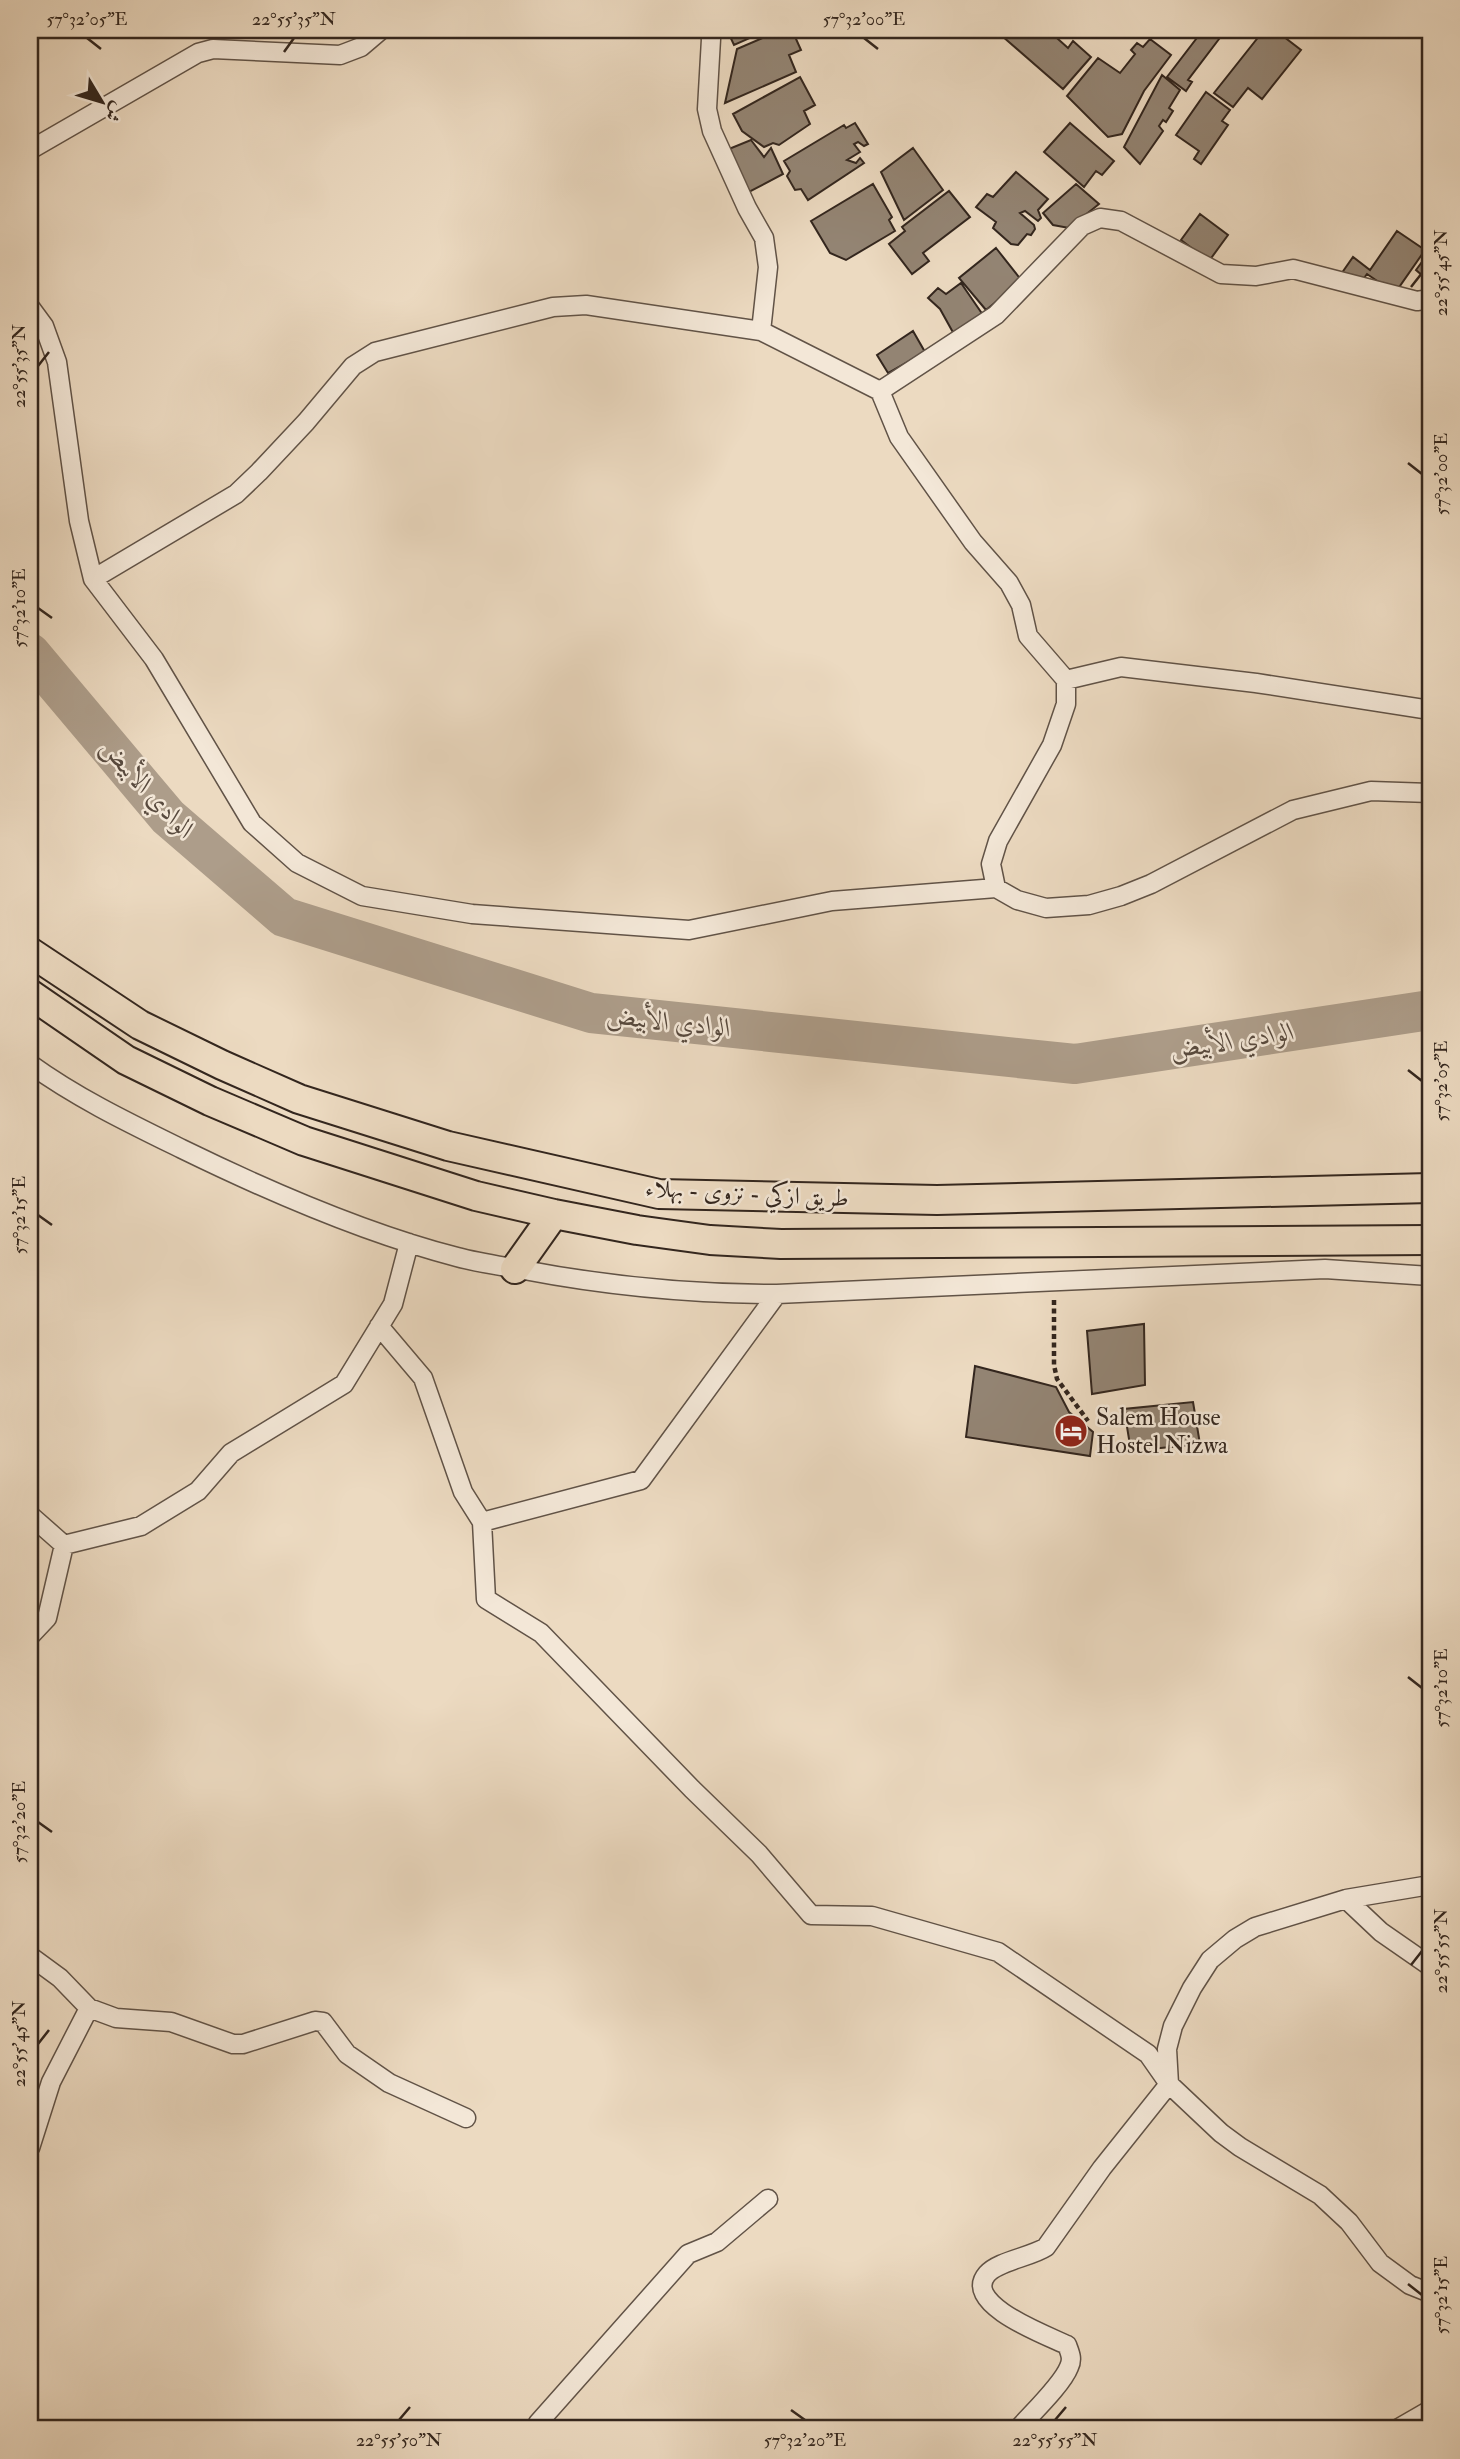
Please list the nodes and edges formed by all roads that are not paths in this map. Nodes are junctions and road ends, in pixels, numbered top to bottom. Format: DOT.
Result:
graph roads {
  1 [pos="381,30"];
  2 [pos="709,30"];
  3 [pos="30,150"];
  4 [pos="1430,299"];
  5 [pos="30,307"];
  6 [pos="761,331"];
  7 [pos="880,391"];
  8 [pos="93,579"];
  9 [pos="1066,680"];
  10 [pos="1430,710"];
  11 [pos="1430,793"];
  12 [pos="996,888"];
  13 [pos="30,952"];
  14 [pos="30,994"];
  15 [pos="30,1064"];
  16 [pos="1430,1188"];
  17 [pos="554,1214"];
  18 [pos="1430,1240"];
  19 [pos="410,1244"];
  20 [pos="515,1269"];
  21 [pos="1430,1276"];
  22 [pos="776,1294"];
  23 [pos="379,1326"];
  24 [pos="30,1515"];
  25 [pos="482,1522"];
  26 [pos="64,1545"];
  27 [pos="30,1636"];
  28 [pos="1430,1885"];
  29 [pos="1346,1899"];
  30 [pos="30,1956"];
  31 [pos="1430,1966"];
  32 [pos="89,2008"];
  33 [pos="1169,2084"];
  34 [pos="466,2118"];
  35 [pos="30,2148"];
  36 [pos="768,2199"];
  37 [pos="1430,2293"];
  38 [pos="1430,2410"];
  39 [pos="535,2429"];
  40 [pos="1018,2429"];
  41 [pos="1397,2429"];
  1 -- 3 [label="street"];
  2 -- 6 [label="street"];
  4 -- 7 [label="street"];
  5 -- 8 [label="street"];
  6 -- 7 [label="street"];
  6 -- 8 [label="street"];
  7 -- 9 [label="street"];
  8 -- 12 [label="street"];
  9 -- 10 [label="street"];
  9 -- 12 [label="street"];
  11 -- 12 [label="street"];
  13 -- 16 [label="main road, طريق ازكي - نزوى - بهلاء"];
  14 -- 17 [label="main road, طريق ازكي - نزوى - بهلاء"];
  15 -- 19 [label="street"];
  17 -- 18 [label="main road, طريق ازكي - نزوى - بهلاء"];
  17 -- 20 [label="main road"];
  19 -- 20 [label="street"];
  19 -- 23 [label="street"];
  20 -- 22 [label="street"];
  21 -- 22 [label="street"];
  22 -- 25 [label="street"];
  23 -- 25 [label="street"];
  23 -- 26 [label="street"];
  24 -- 26 [label="street"];
  25 -- 33 [label="street"];
  26 -- 27 [label="street"];
  28 -- 29 [label="street"];
  29 -- 31 [label="street"];
  29 -- 33 [label="street"];
  30 -- 32 [label="street"];
  32 -- 34 [label="street"];
  32 -- 35 [label="street"];
  33 -- 37 [label="street"];
  33 -- 40 [label="street"];
  36 -- 39 [label="street"];
  38 -- 41 [label="street"];
}
